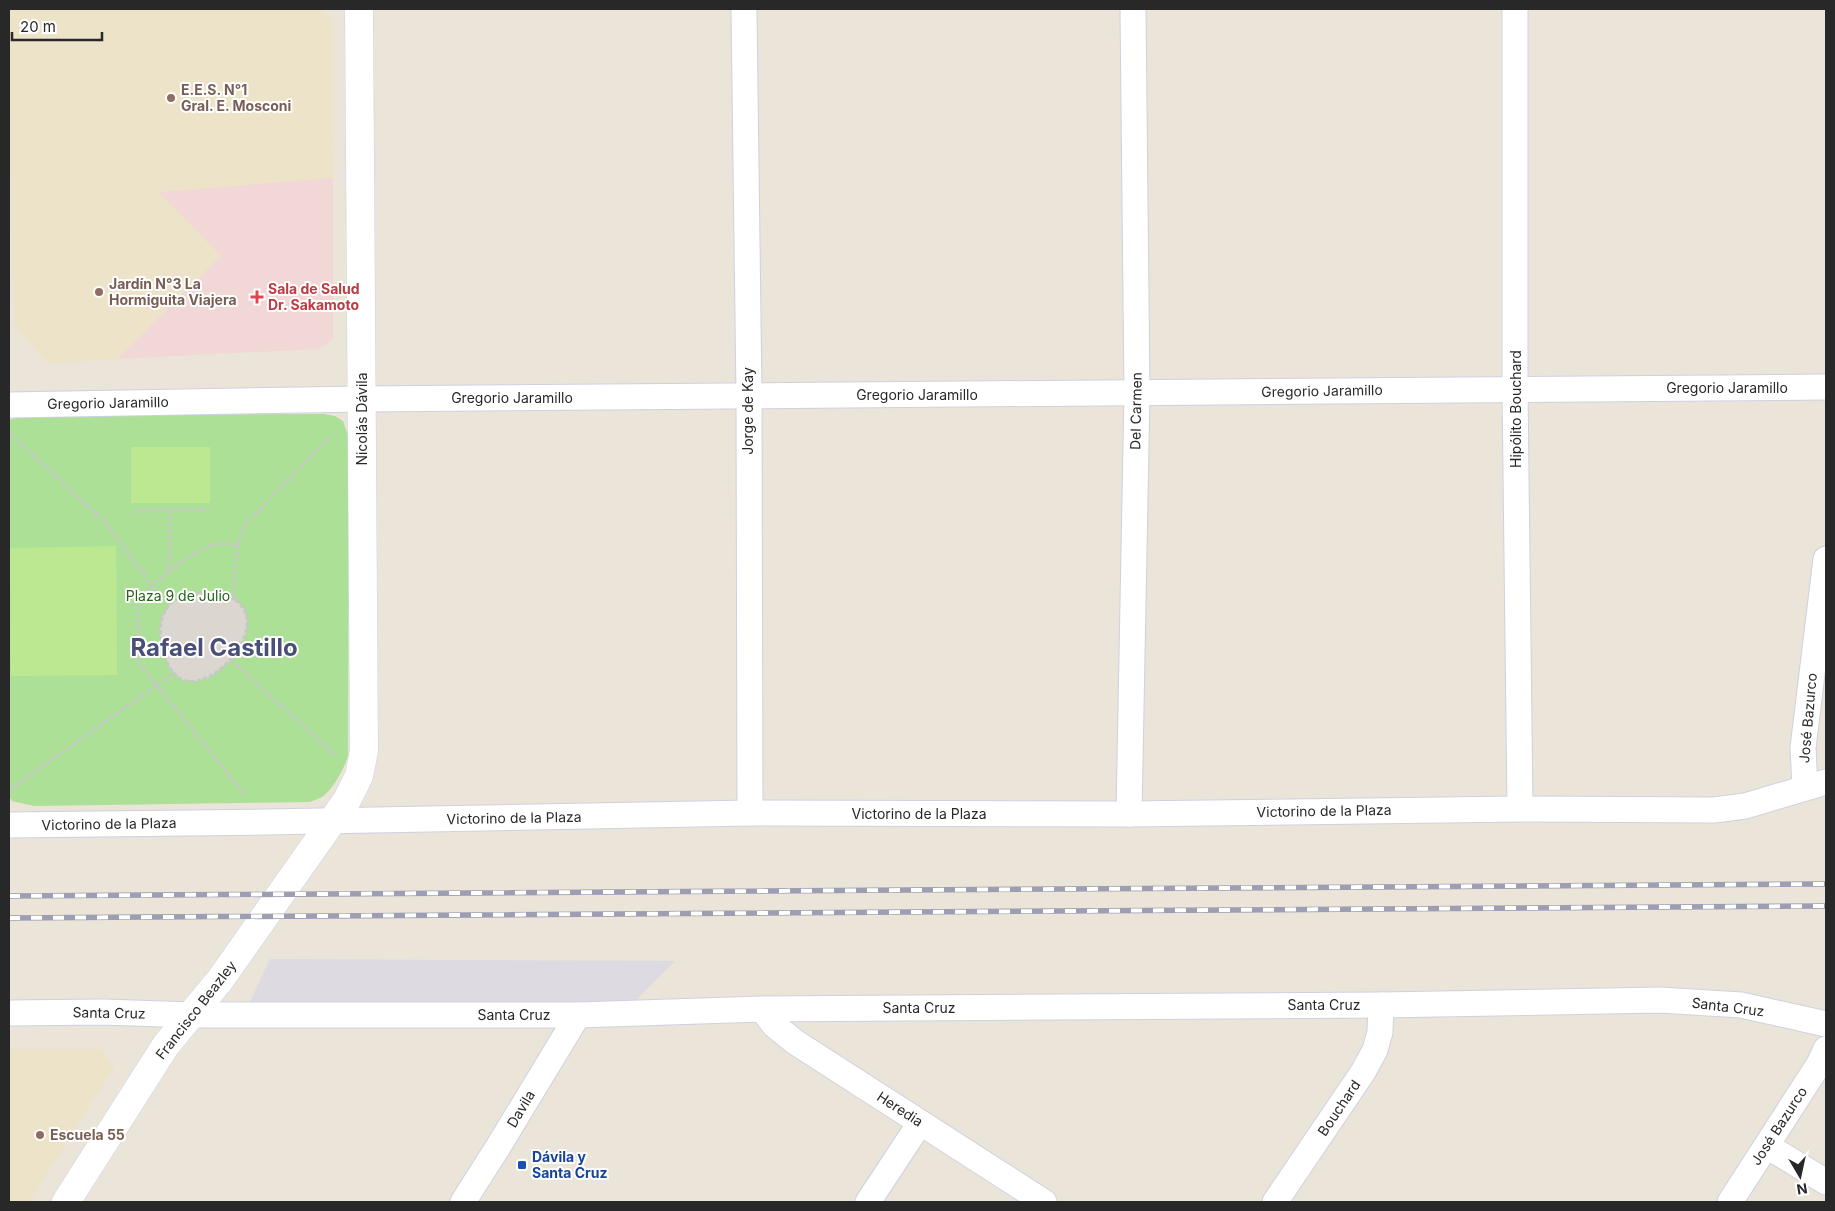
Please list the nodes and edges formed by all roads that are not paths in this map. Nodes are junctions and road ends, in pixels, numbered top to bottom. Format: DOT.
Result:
graph roads {
  1 [pos="359,9"];
  2 [pos="744,9"];
  3 [pos="1133,9"];
  4 [pos="1515,9"];
  5 [pos="1826,387"];
  6 [pos="1516,389"];
  7 [pos="1137,393"];
  8 [pos="749,396"];
  9 [pos="362,402"];
  10 [pos="9,405"];
  11 [pos="1826,559"];
  12 [pos="1815,785"];
  13 [pos="1520,809"];
  14 [pos="750,814"];
  15 [pos="1129,814"];
  16 [pos="332,821"];
  17 [pos="9,825"];
  18 [pos="1381,1005"];
  19 [pos="762,1009"];
  20 [pos="9,1012"];
  21 [pos="193,1015"];
  22 [pos="578,1015"];
  23 [pos="1826,1024"];
  24 [pos="1826,1049"];
  25 [pos="920,1123"];
  26 [pos="1767,1146"];
  27 [pos="1826,1182"];
  28 [pos="66,1202"];
  29 [pos="463,1202"];
  30 [pos="868,1202"];
  31 [pos="1044,1202"];
  32 [pos="1274,1202"];
  33 [pos="1730,1202"];
  1 -- 9 [label="street, Nicolás Dávila"];
  2 -- 8 [label="street, Jorge de Kay"];
  3 -- 7 [label="street, Del Carmen"];
  4 -- 6 [label="street, Hipólito Bouchard"];
  5 -- 6 [label="street, Gregorio Jaramillo"];
  6 -- 7 [label="street, Gregorio Jaramillo"];
  6 -- 13 [label="street, Hipólito Bouchard"];
  7 -- 8 [label="street, Gregorio Jaramillo"];
  7 -- 15 [label="street, Del Carmen"];
  8 -- 9 [label="street, Gregorio Jaramillo"];
  8 -- 14 [label="street, Jorge de Kay"];
  9 -- 10 [label="street, Gregorio Jaramillo"];
  9 -- 16 [label="street, Nicolás Dávila"];
  11 -- 12 [label="street, José Bazurco"];
  12 -- 13 [label="street, Victorino de la Plaza"];
  13 -- 15 [label="street, Victorino de la Plaza"];
  14 -- 15 [label="street, Victorino de la Plaza"];
  14 -- 16 [label="street, Victorino de la Plaza"];
  16 -- 17 [label="street, Victorino de la Plaza"];
  16 -- 21 [label="street, Francisco Beazley"];
  18 -- 19 [label="street, Santa Cruz"];
  18 -- 23 [label="street, Santa Cruz"];
  18 -- 32 [label="street, Bouchard"];
  19 -- 22 [label="street, Santa Cruz"];
  19 -- 25 [label="street, Heredia"];
  20 -- 21 [label="street, Santa Cruz"];
  21 -- 22 [label="street, Santa Cruz"];
  21 -- 28 [label="street, Francisco Beazley"];
  22 -- 29 [label="street, Davila"];
  24 -- 26 [label="street, José Bazurco"];
  25 -- 30 [label="street"];
  25 -- 31 [label="street, Heredia"];
  26 -- 27 [label="street"];
  26 -- 33 [label="street, José Bazurco"];
}
